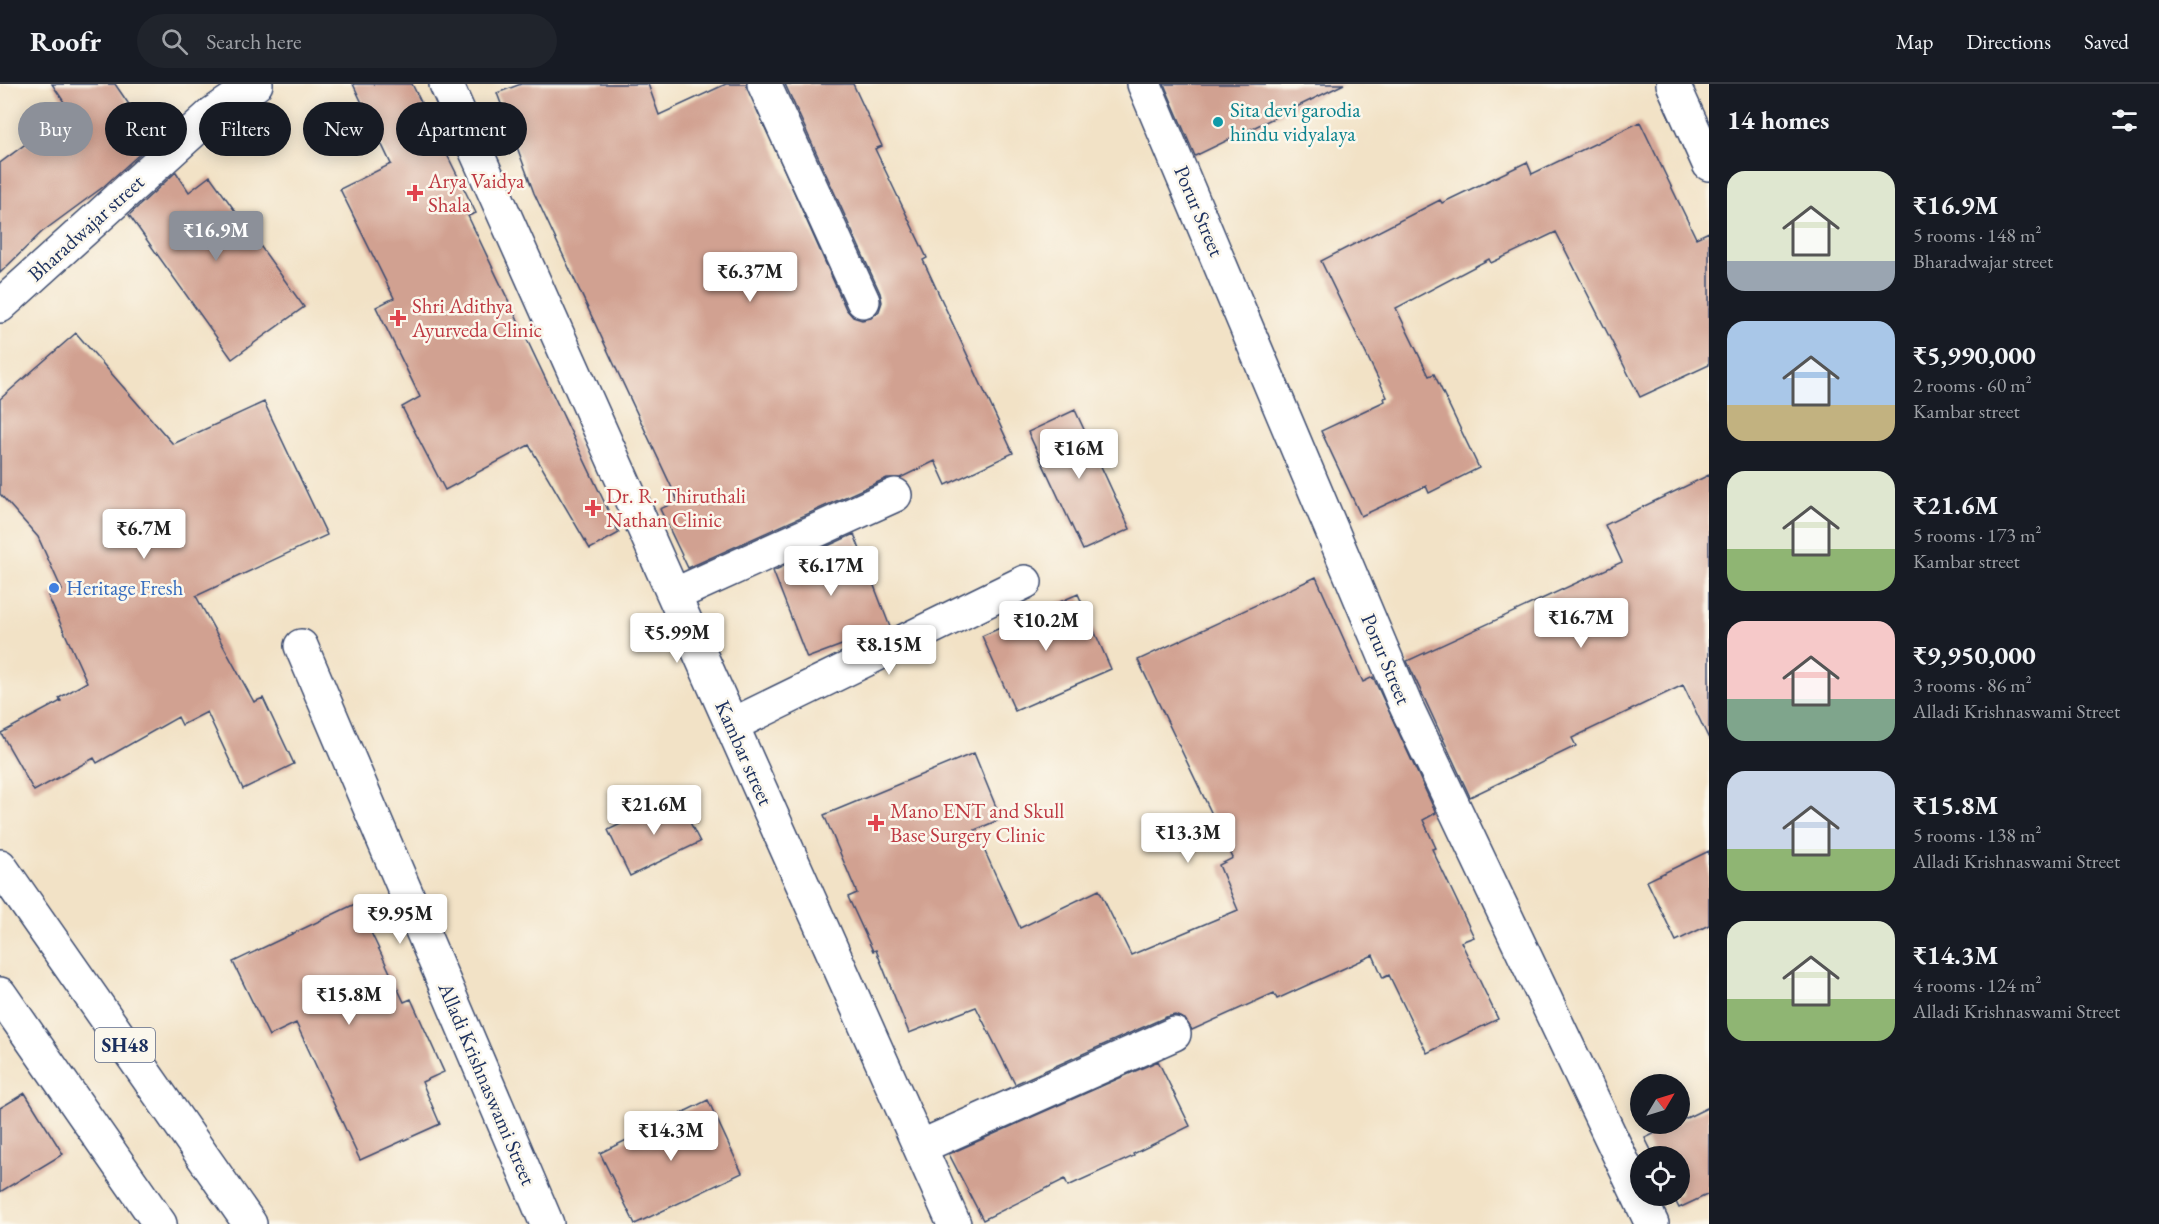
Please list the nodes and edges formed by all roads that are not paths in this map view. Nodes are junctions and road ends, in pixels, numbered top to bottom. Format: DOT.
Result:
graph roads {
  1 [pos="256,84"];
  2 [pos="446,84"];
  3 [pos="764,84"];
  4 [pos="1144,84"];
  5 [pos="1673,84"];
  6 [pos="1709,164"];
  7 [pos="863,301"];
  8 [pos="0,306"];
  9 [pos="895,495"];
  10 [pos="1025,582"];
  11 [pos="674,595"];
  12 [pos="301,646"];
  13 [pos="732,725"];
  14 [pos="0,866"];
  15 [pos="0,994"];
  16 [pos="1174,1034"];
  17 [pos="920,1147"];
  18 [pos="160,1224"];
  19 [pos="250,1224"];
  20 [pos="547,1224"];
  21 [pos="954,1224"];
  22 [pos="1652,1224"];
  1 -- 8 [label="street, Bharadwajar street"];
  2 -- 11 [label="street, Kambar street"];
  3 -- 7 [label="street"];
  4 -- 22 [label="street, Porur Street"];
  5 -- 6 [label="street"];
  9 -- 11 [label="street"];
  10 -- 13 [label="street"];
  11 -- 13 [label="street, Kambar street"];
  12 -- 20 [label="street, Alladi Krishnaswami Street"];
  13 -- 17 [label="street, Kambar street"];
  14 -- 19 [label="street, SH48"];
  15 -- 18 [label="street"];
  16 -- 17 [label="street"];
  17 -- 21 [label="street, Kambar street"];
}
